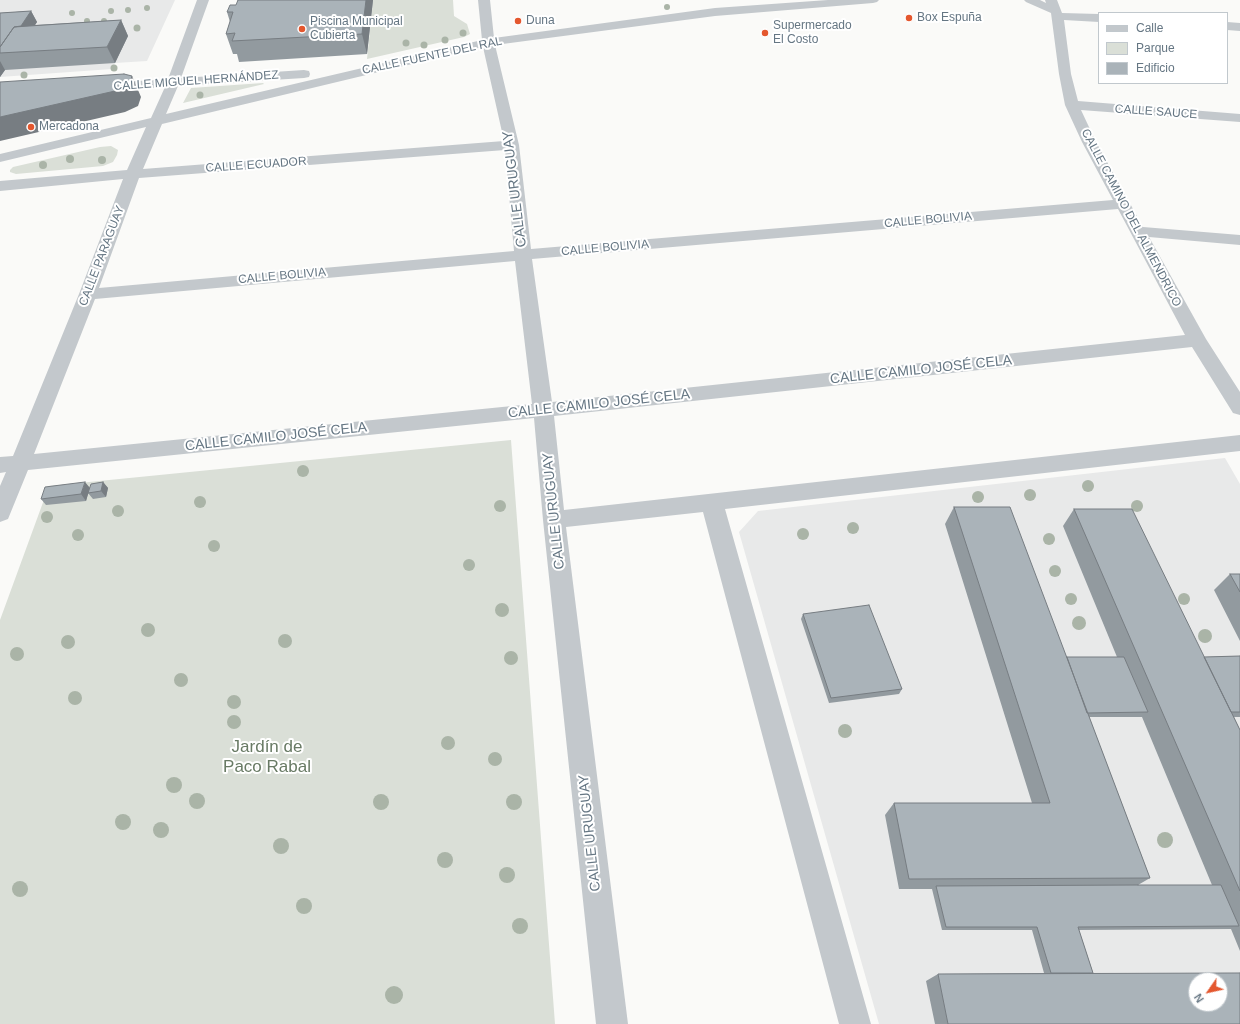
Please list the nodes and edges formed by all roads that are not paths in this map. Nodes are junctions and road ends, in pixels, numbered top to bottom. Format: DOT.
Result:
graph roads {
  1 [pos="203,0"];
  2 [pos="484,0"];
  3 [pos="873,0"];
  4 [pos="1030,0"];
  5 [pos="1051,0"];
  6 [pos="1069,3"];
  7 [pos="773,4"];
  8 [pos="1057,14"];
  9 [pos="1098,18"];
  10 [pos="1228,26"];
  11 [pos="1240,27"];
  12 [pos="488,42"];
  13 [pos="367,70"];
  14 [pos="173,83"];
  15 [pos="94,88"];
  16 [pos="1072,105"];
  17 [pos="1240,118"];
  18 [pos="156,120"];
  19 [pos="512,145"];
  20 [pos="0,158"];
  21 [pos="133,174"];
  22 [pos="0,186"];
  23 [pos="1122,204"];
  24 [pos="1137,231"];
  25 [pos="1240,240"];
  26 [pos="523,255"];
  27 [pos="88,294"];
  28 [pos="1197,340"];
  29 [pos="1240,408"];
  30 [pos="543,410"];
  31 [pos="1240,443"];
  32 [pos="21,462"];
  33 [pos="0,465"];
  34 [pos="712,503"];
  35 [pos="0,513"];
  36 [pos="554,520"];
  37 [pos="612,1024"];
  38 [pos="855,1024"];
  1 -- 14 [label="street, CALLE PARAGUAY"];
  2 -- 12 [label="street, CALLE URUGUAY"];
  3 -- 7 [label="street, CALLE FUENTE DEL RAL"];
  4 -- 8 [label="street"];
  5 -- 8 [label="street, CALLE CAMINO DEL ALMENDRICO"];
  6 -- 8 [label="street"];
  7 -- 12 [label="street, CALLE FUENTE DEL RAL"];
  8 -- 9 [label="street"];
  8 -- 16 [label="street, CALLE CAMINO DEL ALMENDRICO"];
  10 -- 11 [label="street"];
  12 -- 13 [label="street, CALLE FUENTE DEL RAL"];
  12 -- 19 [label="street, CALLE URUGUAY"];
  13 -- 14 [label="street, CALLE MIGUEL HERNÁNDEZ"];
  13 -- 18 [label="street, CALLE FUENTE DEL RAL"];
  14 -- 15 [label="street, CALLE MIGUEL HERNÁNDEZ"];
  14 -- 18 [label="street, CALLE PARAGUAY"];
  16 -- 17 [label="street, CALLE SAUCE"];
  16 -- 23 [label="street, CALLE CAMINO DEL ALMENDRICO"];
  18 -- 20 [label="street, CALLE FUENTE DEL RAL"];
  18 -- 21 [label="street, CALLE PARAGUAY"];
  19 -- 21 [label="street, CALLE ECUADOR"];
  19 -- 26 [label="street, CALLE URUGUAY"];
  21 -- 22 [label="street, CALLE ECUADOR"];
  21 -- 27 [label="street, CALLE PARAGUAY"];
  23 -- 24 [label="street, CALLE CAMINO DEL ALMENDRICO"];
  23 -- 26 [label="street, CALLE BOLIVIA"];
  24 -- 25 [label="street"];
  24 -- 28 [label="street, CALLE CAMINO DEL ALMENDRICO"];
  26 -- 27 [label="street, CALLE BOLIVIA"];
  26 -- 30 [label="street, CALLE URUGUAY"];
  27 -- 32 [label="street, CALLE PARAGUAY"];
  28 -- 29 [label="street, CALLE CAMINO DEL ALMENDRICO"];
  28 -- 30 [label="street, CALLE CAMILO JOSÉ CELA"];
  30 -- 32 [label="street, CALLE CAMILO JOSÉ CELA"];
  30 -- 36 [label="street, CALLE URUGUAY"];
  31 -- 34 [label="street"];
  32 -- 33 [label="street, CALLE CAMILO JOSÉ CELA"];
  32 -- 35 [label="street, CALLE PARAGUAY"];
  34 -- 36 [label="street"];
  34 -- 38 [label="street"];
  36 -- 37 [label="street, CALLE URUGUAY"];
}
